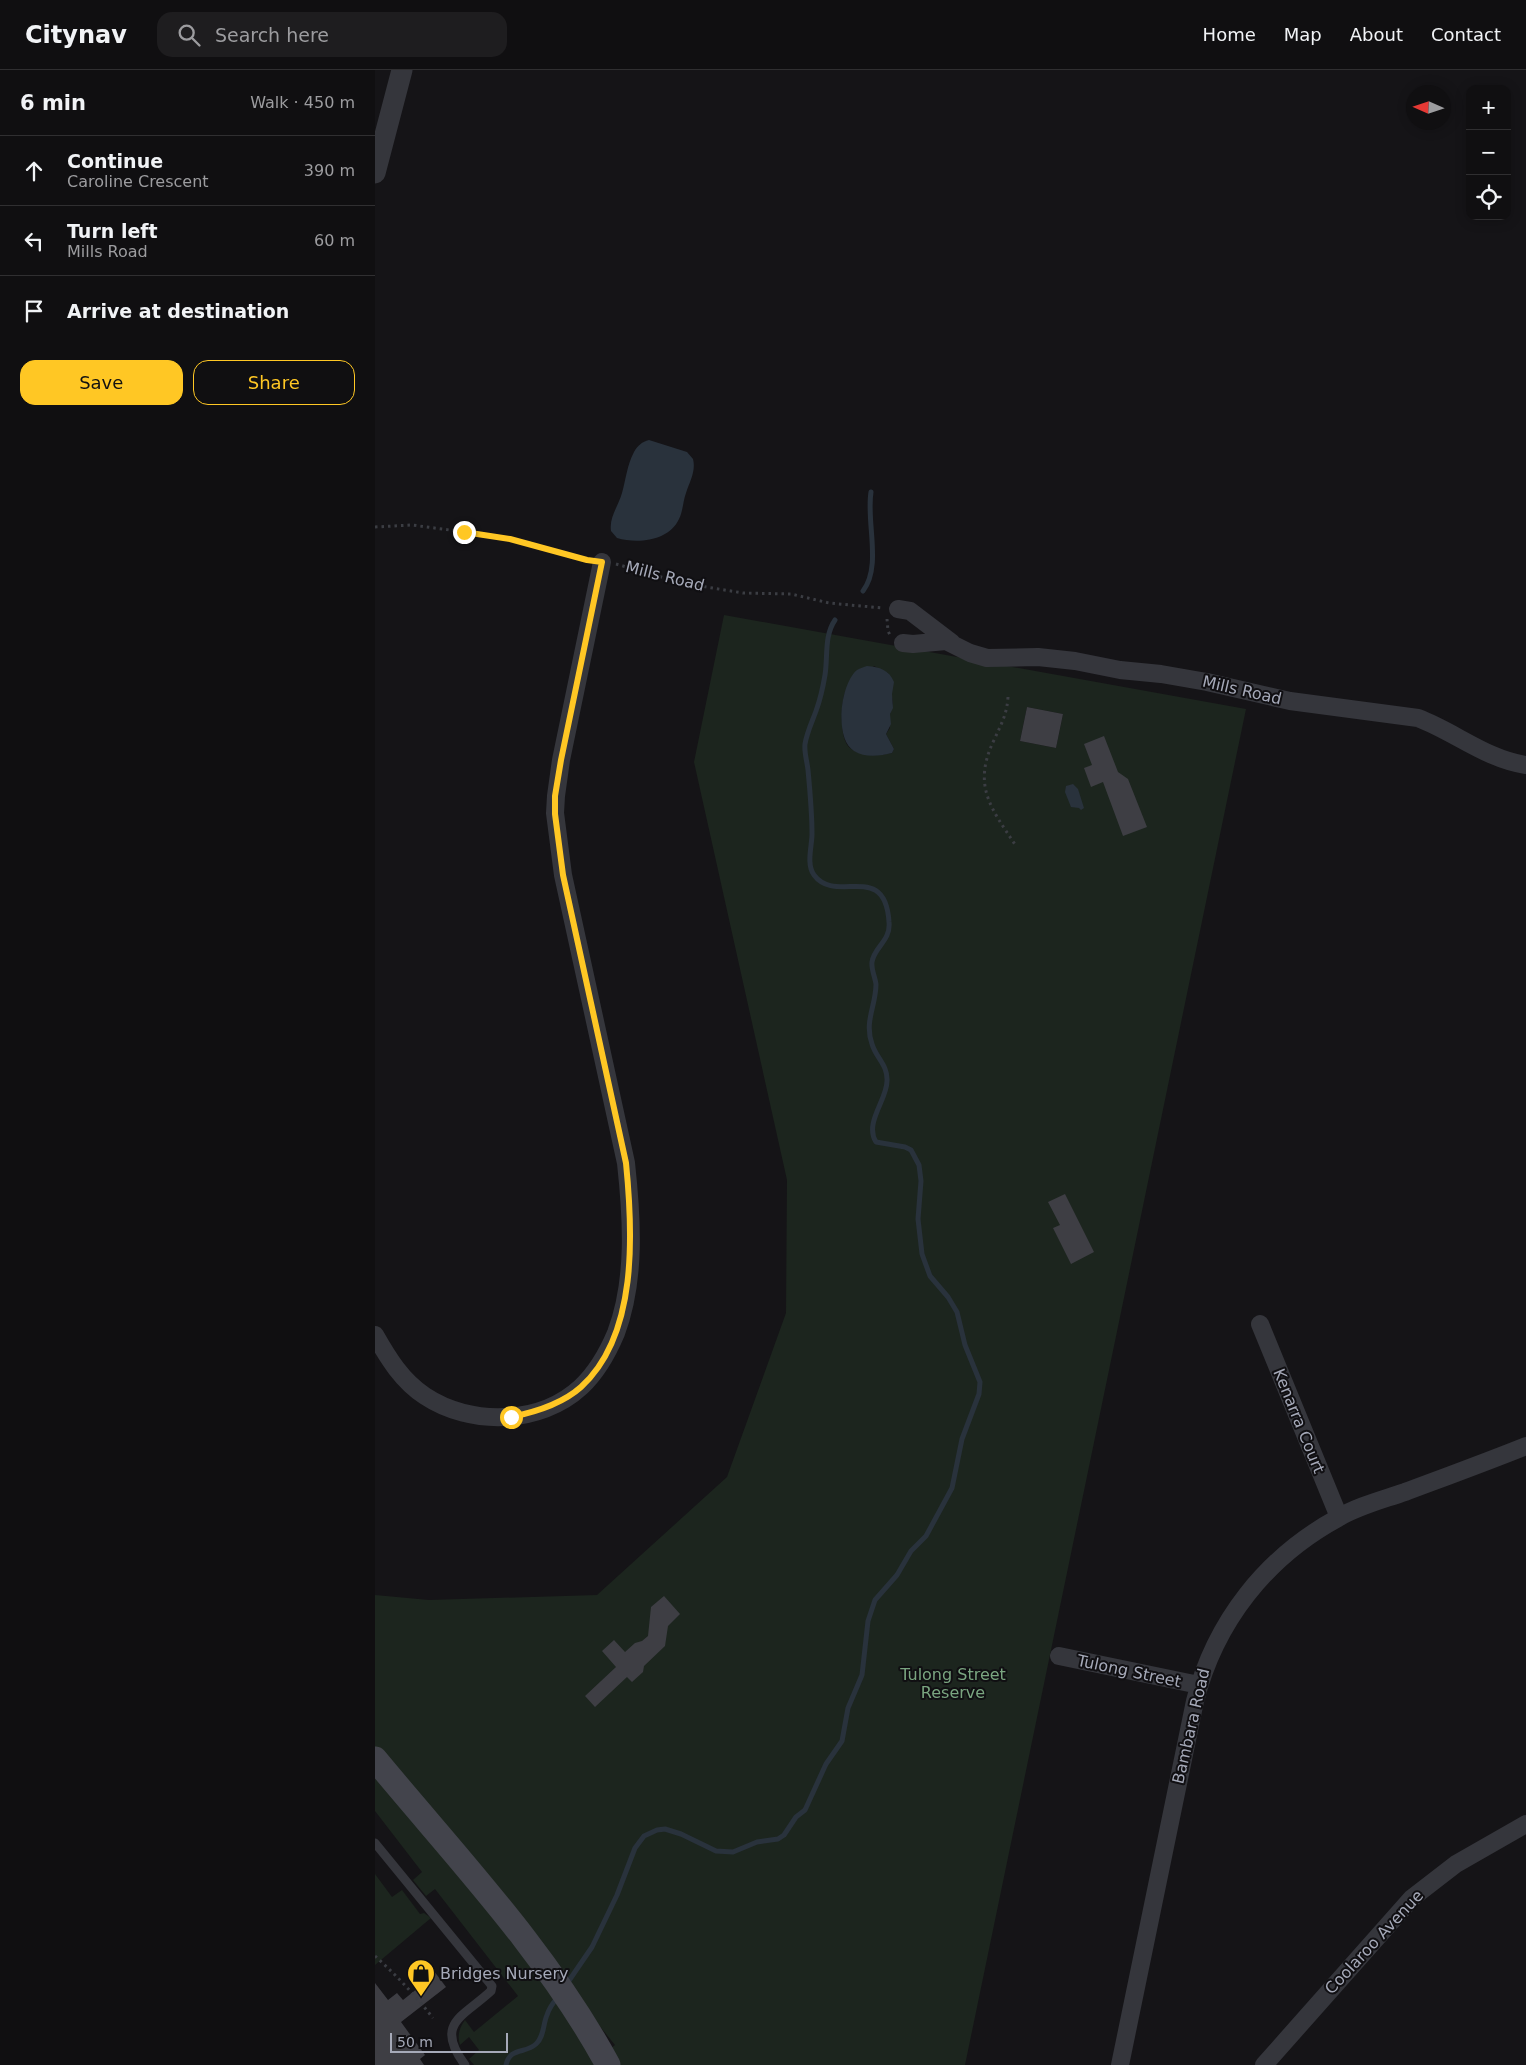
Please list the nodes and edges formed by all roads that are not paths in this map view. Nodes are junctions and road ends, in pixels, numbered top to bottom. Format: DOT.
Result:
graph roads {
  1 [pos="402,70"];
  2 [pos="375,173"];
  3 [pos="602,562"];
  4 [pos="898,609"];
  5 [pos="952,642"];
  6 [pos="903,643"];
  7 [pos="1526,766"];
  8 [pos="1260,1324"];
  9 [pos="375,1335"];
  10 [pos="1526,1446"];
  11 [pos="1339,1517"];
  12 [pos="1059,1656"];
  13 [pos="1199,1685"];
  14 [pos="375,1759"];
  15 [pos="1526,1824"];
  16 [pos="375,1843"];
  17 [pos="465,2065"];
  18 [pos="608,2065"];
  19 [pos="1120,2065"];
  20 [pos="1264,2065"];
  1 -- 2 [label="street"];
  3 -- 9 [label="street"];
  4 -- 5 [label="street, Mills Road"];
  5 -- 6 [label="street, Mills Road"];
  5 -- 7 [label="street, Mills Road"];
  8 -- 11 [label="street, Kenarra Court"];
  10 -- 11 [label="street, Bambara Road"];
  11 -- 13 [label="street, Bambara Road"];
  12 -- 13 [label="street, Tulong Street"];
  13 -- 19 [label="street, Bambara Road"];
  14 -- 18 [label="main road"];
  15 -- 20 [label="street, Coolaroo Avenue"];
  16 -- 17 [label="lane"];
}
